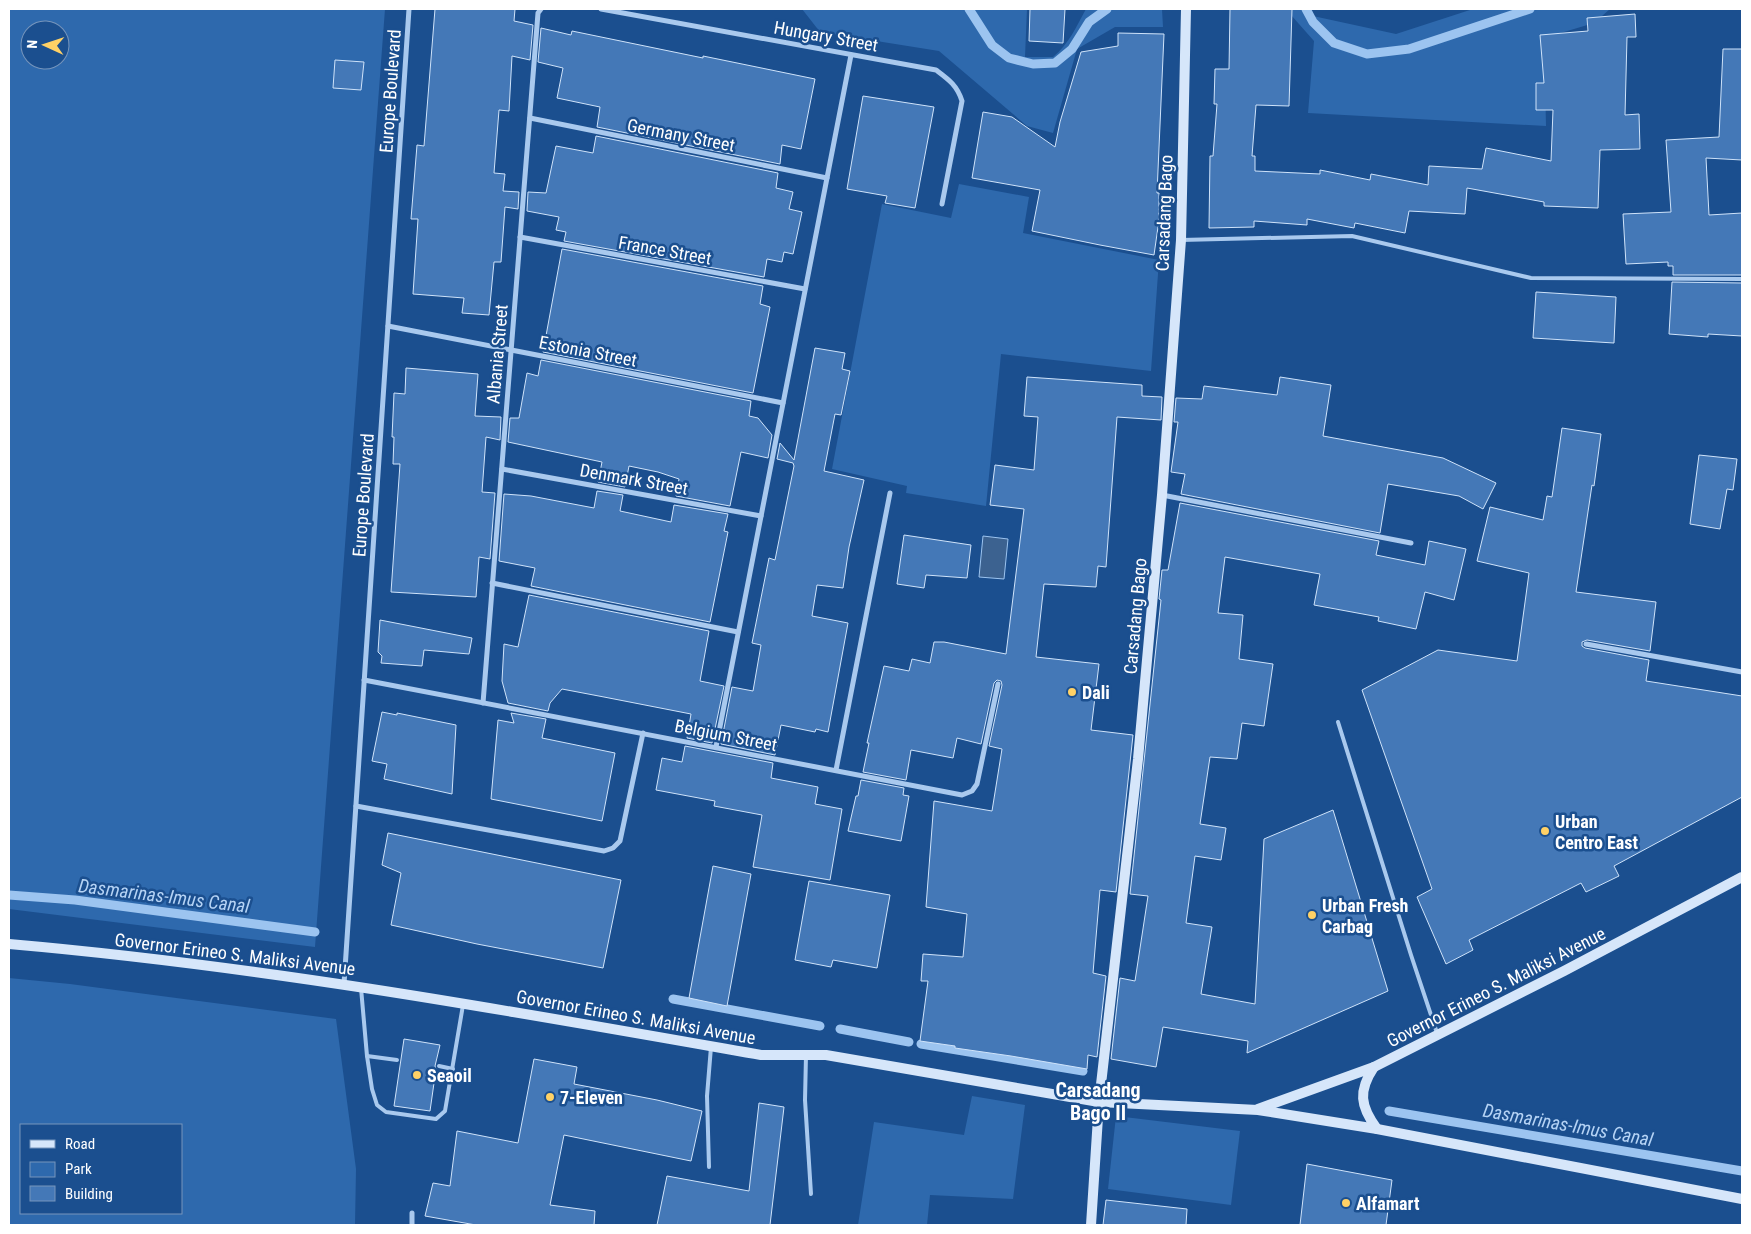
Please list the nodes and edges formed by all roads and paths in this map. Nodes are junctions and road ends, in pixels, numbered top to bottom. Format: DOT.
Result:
graph roads {
  1 [pos="409,9"];
  2 [pos="541,9"];
  3 [pos="601,9"];
  4 [pos="1186,9"];
  5 [pos="851,55"];
  6 [pos="530,118"];
  7 [pos="827,178"];
  8 [pos="942,204"];
  9 [pos="520,237"];
  10 [pos="1181,240"];
  11 [pos="1742,279"];
  12 [pos="806,289"];
  13 [pos="388,326"];
  14 [pos="511,350"];
  15 [pos="783,403"];
  16 [pos="502,469"];
  17 [pos="890,493"];
  18 [pos="1162,495"];
  19 [pos="761,516"];
  20 [pos="1411,543"];
  21 [pos="492,583"];
  22 [pos="738,632"];
  23 [pos="1586,644"];
  24 [pos="1742,672"];
  25 [pos="364,680"];
  26 [pos="998,684"];
  27 [pos="483,703"];
  28 [pos="1338,722"];
  29 [pos="643,733"];
  30 [pos="716,747"];
  31 [pos="836,770"];
  32 [pos="356,806"];
  33 [pos="1742,877"];
  34 [pos="9,944"];
  35 [pos="344,984"];
  36 [pos="360,986"];
  37 [pos="464,1004"];
  38 [pos="1438,1035"];
  39 [pos="711,1046"];
  40 [pos="806,1055"];
  41 [pos="367,1056"];
  42 [pos="397,1060"];
  43 [pos="439,1066"];
  44 [pos="1374,1067"];
  45 [pos="453,1069"];
  46 [pos="1099,1102"];
  47 [pos="1258,1110"];
  48 [pos="1377,1129"];
  49 [pos="709,1167"];
  50 [pos="810,1194"];
  51 [pos="1742,1199"];
  52 [pos="412,1213"];
  53 [pos="412,1225"];
  54 [pos="1091,1225"];
  1 -- 13 [label="street, Europe Boulevard"];
  2 -- 6 [label="street, Albania Street"];
  3 -- 5 [label="street, Hungary Street"];
  4 -- 10 [label="main road, Carsadang Bago"];
  5 -- 7 [label="street"];
  5 -- 8 [label="street, Hungary Street"];
  6 -- 7 [label="street, Germany Street"];
  6 -- 9 [label="street, Albania Street"];
  7 -- 12 [label="street"];
  9 -- 12 [label="street, France Street"];
  9 -- 14 [label="street, Albania Street"];
  10 -- 11 [label="lane"];
  10 -- 18 [label="main road, Carsadang Bago"];
  12 -- 15 [label="street"];
  13 -- 14 [label="street, Estonia Street"];
  13 -- 25 [label="street, Europe Boulevard"];
  14 -- 15 [label="street, Estonia Street"];
  14 -- 16 [label="street, Albania Street"];
  15 -- 19 [label="street"];
  16 -- 19 [label="street, Denmark Street"];
  16 -- 21 [label="street, Albania Street"];
  17 -- 31 [label="street"];
  18 -- 20 [label="street"];
  18 -- 46 [label="main road, Carsadang Bago"];
  19 -- 22 [label="street"];
  21 -- 22 [label="street"];
  21 -- 27 [label="street, Albania Street"];
  22 -- 30 [label="street"];
  23 -- 24 [label="street"];
  25 -- 27 [label="street, Belgium Street"];
  25 -- 32 [label="street, Europe Boulevard"];
  26 -- 31 [label="street, Belgium Street"];
  27 -- 29 [label="street, Belgium Street"];
  28 -- 38 [label="lane"];
  29 -- 30 [label="street, Belgium Street"];
  29 -- 32 [label="street"];
  30 -- 31 [label="street, Belgium Street"];
  32 -- 35 [label="street, Europe Boulevard"];
  33 -- 38 [label="main road, Governor Erineo S. Maliksi Avenue"];
  34 -- 35 [label="main road, Governor Erineo S. Maliksi Avenue"];
  35 -- 36 [label="main road, Governor Erineo S. Maliksi Avenue"];
  36 -- 37 [label="main road, Governor Erineo S. Maliksi Avenue"];
  36 -- 41 [label="lane"];
  37 -- 39 [label="main road, Governor Erineo S. Maliksi Avenue"];
  37 -- 45 [label="lane"];
  38 -- 44 [label="main road, Governor Erineo S. Maliksi Avenue"];
  39 -- 40 [label="main road, Governor Erineo S. Maliksi Avenue"];
  39 -- 49 [label="lane"];
  40 -- 46 [label="main road, Governor Erineo S. Maliksi Avenue"];
  40 -- 50 [label="lane"];
  41 -- 42 [label="lane"];
  41 -- 45 [label="lane"];
  43 -- 45 [label="lane"];
  44 -- 47 [label="main road, Governor Erineo S. Maliksi Avenue"];
  44 -- 48 [label="main road"];
  46 -- 47 [label="main road, Governor Erineo S. Maliksi Avenue"];
  46 -- 54 [label="main road, Carsadang Bago"];
  47 -- 48 [label="main road, Governor Erineo S. Maliksi Avenue"];
  48 -- 51 [label="main road, Governor Erineo S. Maliksi Avenue"];
  52 -- 53 [label="street"];
}
